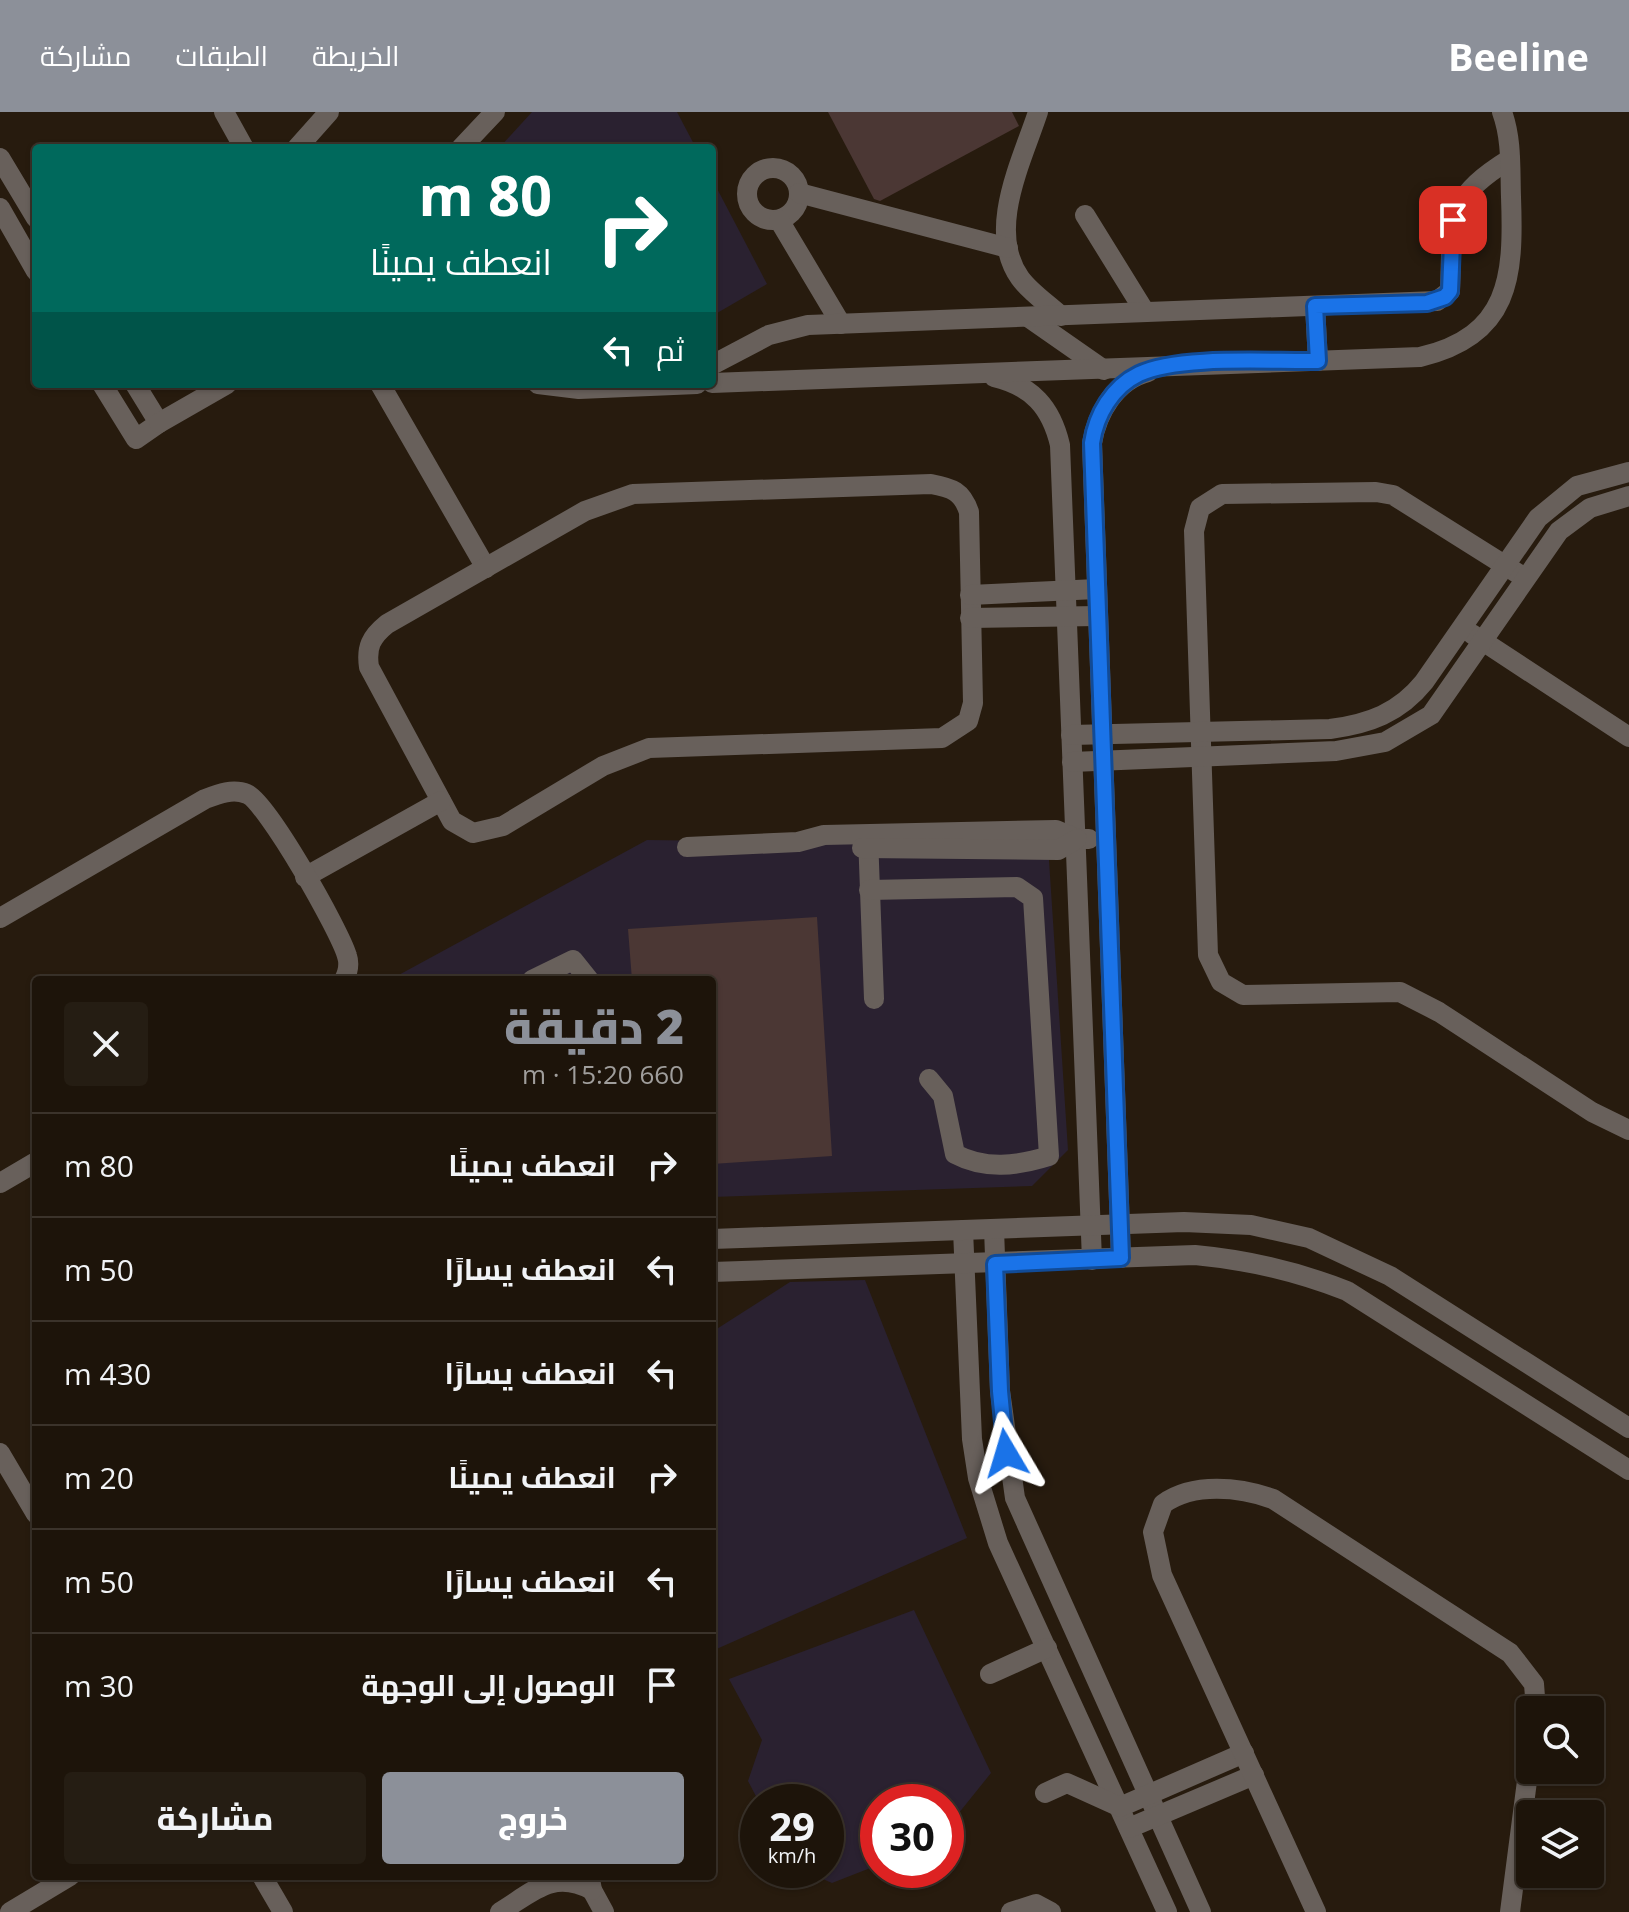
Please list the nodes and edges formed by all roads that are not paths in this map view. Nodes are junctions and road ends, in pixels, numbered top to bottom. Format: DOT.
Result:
graph roads {
  1 [pos="224,112"];
  2 [pos="329,112"];
  3 [pos="495,112"];
  4 [pos="1038,112"];
  5 [pos="1502,112"];
  6 [pos="242,144"];
  7 [pos="301,144"];
  8 [pos="465,144"];
  9 [pos="1510,159"];
  10 [pos="3,169"];
  11 [pos="799,193"];
  12 [pos="0,208"];
  13 [pos="32,212"];
  14 [pos="1085,215"];
  15 [pos="779,220"];
  16 [pos="1008,248"];
  17 [pos="32,264"];
  18 [pos="1315,306"];
  19 [pos="1145,312"];
  20 [pos="1061,316"];
  21 [pos="1028,317"];
  22 [pos="841,324"];
  23 [pos="1318,361"];
  24 [pos="716,363"];
  25 [pos="1176,365"];
  26 [pos="1105,371"];
  27 [pos="974,372"];
  28 [pos="716,383"];
  29 [pos="104,388"];
  30 [pos="137,388"];
  31 [pos="220,388"];
  32 [pos="382,388"];
  33 [pos="571,388"];
  34 [pos="598,388"];
  35 [pos="159,423"];
  36 [pos="1629,472"];
  37 [pos="1629,496"];
  38 [pos="1504,565"];
  39 [pos="486,568"];
  40 [pos="1525,578"];
  41 [pos="1097,589"];
  42 [pos="1066,590"];
  43 [pos="970,595"];
  44 [pos="1067,616"];
  45 [pos="1098,616"];
  46 [pos="970,618"];
  47 [pos="1462,627"];
  48 [pos="1482,641"];
  49 [pos="1201,732"];
  50 [pos="1103,734"];
  51 [pos="1071,735"];
  52 [pos="1629,737"];
  53 [pos="1201,756"];
  54 [pos="1104,760"];
  55 [pos="1072,762"];
  56 [pos="441,801"];
  57 [pos="1106,838"];
  58 [pos="1077,839"];
  59 [pos="868,841"];
  60 [pos="687,847"];
  61 [pos="305,877"];
  62 [pos="869,890"];
  63 [pos="0,918"];
  64 [pos="345,976"];
  65 [pos="540,976"];
  66 [pos="586,976"];
  67 [pos="874,999"];
  68 [pos="929,1079"];
  69 [pos="1629,1130"];
  70 [pos="32,1164"];
  71 [pos="0,1183"];
  72 [pos="1120,1225"];
  73 [pos="1090,1226"];
  74 [pos="994,1229"];
  75 [pos="963,1230"];
  76 [pos="716,1239"];
  77 [pos="1121,1258"];
  78 [pos="1092,1260"];
  79 [pos="995,1264"];
  80 [pos="964,1265"];
  81 [pos="716,1272"];
  82 [pos="1629,1428"];
  83 [pos="0,1453"];
  84 [pos="1629,1470"];
  85 [pos="32,1500"];
  86 [pos="1047,1648"];
  87 [pos="990,1674"];
  88 [pos="1535,1696"];
  89 [pos="1244,1753"];
  90 [pos="1254,1775"];
  91 [pos="1527,1784"];
  92 [pos="1045,1793"];
  93 [pos="1148,1795"];
  94 [pos="1120,1807"];
  95 [pos="1157,1816"];
  96 [pos="1129,1828"];
  97 [pos="63,1880"];
  98 [pos="264,1880"];
  99 [pos="591,1883"];
  100 [pos="10,1912"];
  101 [pos="283,1912"];
  102 [pos="500,1912"];
  103 [pos="604,1912"];
  104 [pos="1011,1912"];
  105 [pos="1051,1912"];
  106 [pos="1167,1912"];
  107 [pos="1201,1912"];
  108 [pos="1316,1912"];
  109 [pos="1510,1912"];
  1 -- 6 [label="street"];
  2 -- 7 [label="street"];
  3 -- 8 [label="street"];
  4 -- 16 [label="street"];
  5 -- 9 [label="street"];
  9 -- 18 [label="street"];
  9 -- 23 [label="street"];
  10 -- 13 [label="street"];
  11 -- 15 [label="street"];
  11 -- 15 [label="street"];
  11 -- 16 [label="street"];
  12 -- 17 [label="street"];
  14 -- 19 [label="street"];
  15 -- 22 [label="street"];
  16 -- 20 [label="street"];
  18 -- 19 [label="street"];
  18 -- 23 [label="street"];
  19 -- 20 [label="street"];
  20 -- 21 [label="street"];
  21 -- 22 [label="street"];
  21 -- 26 [label="street"];
  22 -- 24 [label="street"];
  23 -- 25 [label="street"];
  25 -- 26 [label="street"];
  25 -- 41 [label="street"];
  26 -- 27 [label="street"];
  27 -- 28 [label="street"];
  27 -- 42 [label="street"];
  29 -- 35 [label="street"];
  30 -- 35 [label="street"];
  31 -- 35 [label="street"];
  32 -- 39 [label="street"];
  33 -- 34 [label="street"];
  36 -- 38 [label="street"];
  37 -- 40 [label="street"];
  38 -- 40 [label="street"];
  38 -- 47 [label="street"];
  38 -- 49 [label="street"];
  39 -- 43 [label="street"];
  39 -- 56 [label="street"];
  40 -- 48 [label="street"];
  41 -- 42 [label="street"];
  41 -- 45 [label="street"];
  42 -- 43 [label="street"];
  42 -- 44 [label="street"];
  43 -- 46 [label="street"];
  44 -- 45 [label="street"];
  44 -- 46 [label="street"];
  44 -- 51 [label="street"];
  45 -- 50 [label="street"];
  46 -- 56 [label="street"];
  47 -- 48 [label="street"];
  47 -- 49 [label="street"];
  48 -- 52 [label="street"];
  48 -- 53 [label="street"];
  49 -- 50 [label="street"];
  49 -- 53 [label="street"];
  50 -- 51 [label="street"];
  50 -- 54 [label="street"];
  51 -- 55 [label="street"];
  53 -- 54 [label="street"];
  53 -- 69 [label="street"];
  54 -- 55 [label="street"];
  54 -- 57 [label="street"];
  55 -- 58 [label="street"];
  56 -- 61 [label="street"];
  57 -- 58 [label="street"];
  57 -- 72 [label="street"];
  58 -- 59 [label="street"];
  58 -- 73 [label="street"];
  59 -- 60 [label="street"];
  59 -- 62 [label="street"];
  61 -- 63 [label="street"];
  61 -- 64 [label="street"];
  62 -- 67 [label="street"];
  62 -- 68 [label="street"];
  65 -- 66 [label="street"];
  70 -- 71 [label="street"];
  72 -- 73 [label="street"];
  72 -- 77 [label="street"];
  72 -- 82 [label="street"];
  73 -- 74 [label="street"];
  73 -- 78 [label="street"];
  74 -- 75 [label="street"];
  74 -- 79 [label="street"];
  75 -- 76 [label="street"];
  75 -- 80 [label="street"];
  77 -- 78 [label="street"];
  77 -- 84 [label="street"];
  78 -- 79 [label="street"];
  79 -- 80 [label="street"];
  79 -- 93 [label="street"];
  80 -- 81 [label="street"];
  80 -- 86 [label="street"];
  83 -- 85 [label="street"];
  86 -- 87 [label="street"];
  86 -- 94 [label="street"];
  88 -- 89 [label="street"];
  89 -- 90 [label="street"];
  89 -- 93 [label="street"];
  90 -- 95 [label="street"];
  90 -- 108 [label="street"];
  91 -- 109 [label="street"];
  92 -- 94 [label="street"];
  93 -- 94 [label="street"];
  93 -- 95 [label="street"];
  94 -- 96 [label="street"];
  95 -- 96 [label="street"];
  95 -- 107 [label="street"];
  96 -- 106 [label="street"];
  97 -- 100 [label="street"];
  98 -- 101 [label="street"];
  99 -- 102 [label="street"];
  99 -- 103 [label="street"];
  104 -- 105 [label="street"];
}
